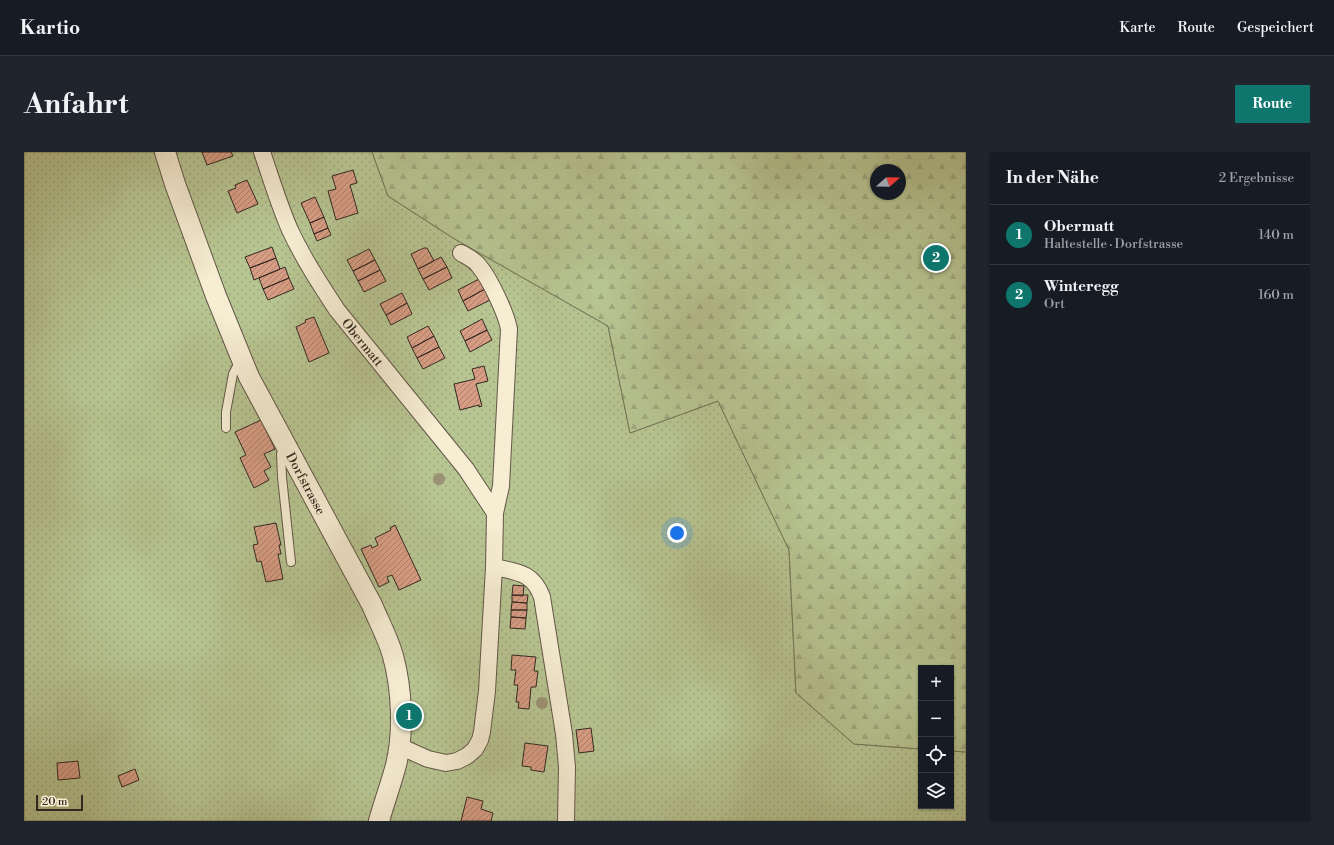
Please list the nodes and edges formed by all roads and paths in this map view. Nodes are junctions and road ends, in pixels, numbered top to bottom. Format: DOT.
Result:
graph roads {
  1 [pos="165,152"];
  2 [pos="262,152"];
  3 [pos="462,253"];
  4 [pos="241,358"];
  5 [pos="226,428"];
  6 [pos="285,443"];
  7 [pos="495,513"];
  8 [pos="291,562"];
  9 [pos="494,567"];
  10 [pos="399,746"];
  11 [pos="378,821"];
  12 [pos="566,821"];
  1 -- 4 [label="street, Dorfstrasse"];
  2 -- 7 [label="street, Obermatt"];
  3 -- 7 [label="street"];
  4 -- 5 [label="lane"];
  4 -- 6 [label="street, Dorfstrasse"];
  6 -- 8 [label="lane"];
  6 -- 10 [label="street, Dorfstrasse"];
  7 -- 9 [label="street"];
  9 -- 10 [label="street"];
  9 -- 12 [label="street"];
  10 -- 11 [label="street, Dorfstrasse"];
}
